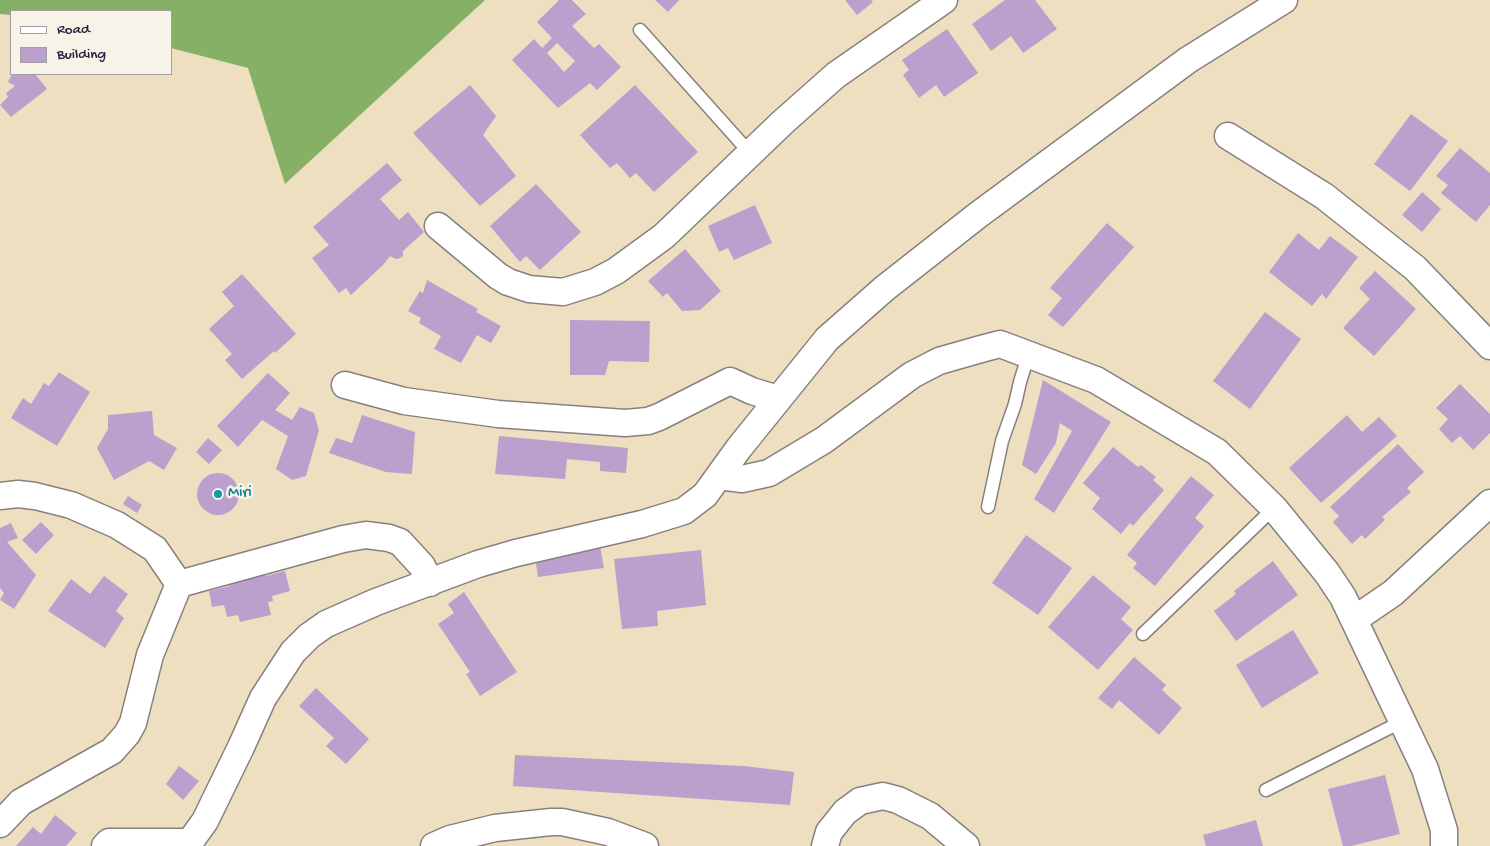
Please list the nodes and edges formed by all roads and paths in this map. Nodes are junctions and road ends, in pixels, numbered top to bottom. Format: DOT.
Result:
graph roads {
  1 [pos="944,0"];
  2 [pos="1284,0"];
  3 [pos="640,30"];
  4 [pos="1228,136"];
  5 [pos="750,153"];
  6 [pos="438,226"];
  7 [pos="1490,346"];
  8 [pos="1028,356"];
  9 [pos="345,385"];
  10 [pos="778,399"];
  11 [pos="718,476"];
  12 [pos="0,496"];
  13 [pos="1490,503"];
  14 [pos="988,508"];
  15 [pos="1274,508"];
  16 [pos="430,583"];
  17 [pos="179,584"];
  18 [pos="1354,620"];
  19 [pos="1143,634"];
  20 [pos="1403,721"];
  21 [pos="1266,790"];
  22 [pos="0,824"];
  23 [pos="189,844"];
  24 [pos="105,846"];
  25 [pos="434,846"];
  26 [pos="645,846"];
  27 [pos="824,846"];
  28 [pos="966,846"];
  29 [pos="1444,846"];
  1 -- 5 [label="street"];
  2 -- 10 [label="street"];
  3 -- 5 [label="lane"];
  4 -- 7 [label="street"];
  5 -- 6 [label="street"];
  8 -- 11 [label="street"];
  8 -- 14 [label="lane"];
  8 -- 15 [label="street"];
  9 -- 10 [label="street"];
  10 -- 11 [label="street"];
  11 -- 16 [label="street"];
  12 -- 17 [label="street"];
  13 -- 18 [label="street"];
  15 -- 18 [label="street"];
  15 -- 19 [label="lane"];
  16 -- 17 [label="street"];
  16 -- 23 [label="street"];
  17 -- 22 [label="street"];
  18 -- 20 [label="street"];
  20 -- 21 [label="lane"];
  20 -- 29 [label="street"];
  23 -- 24 [label="street"];
  25 -- 26 [label="street"];
  27 -- 28 [label="street"];
}
